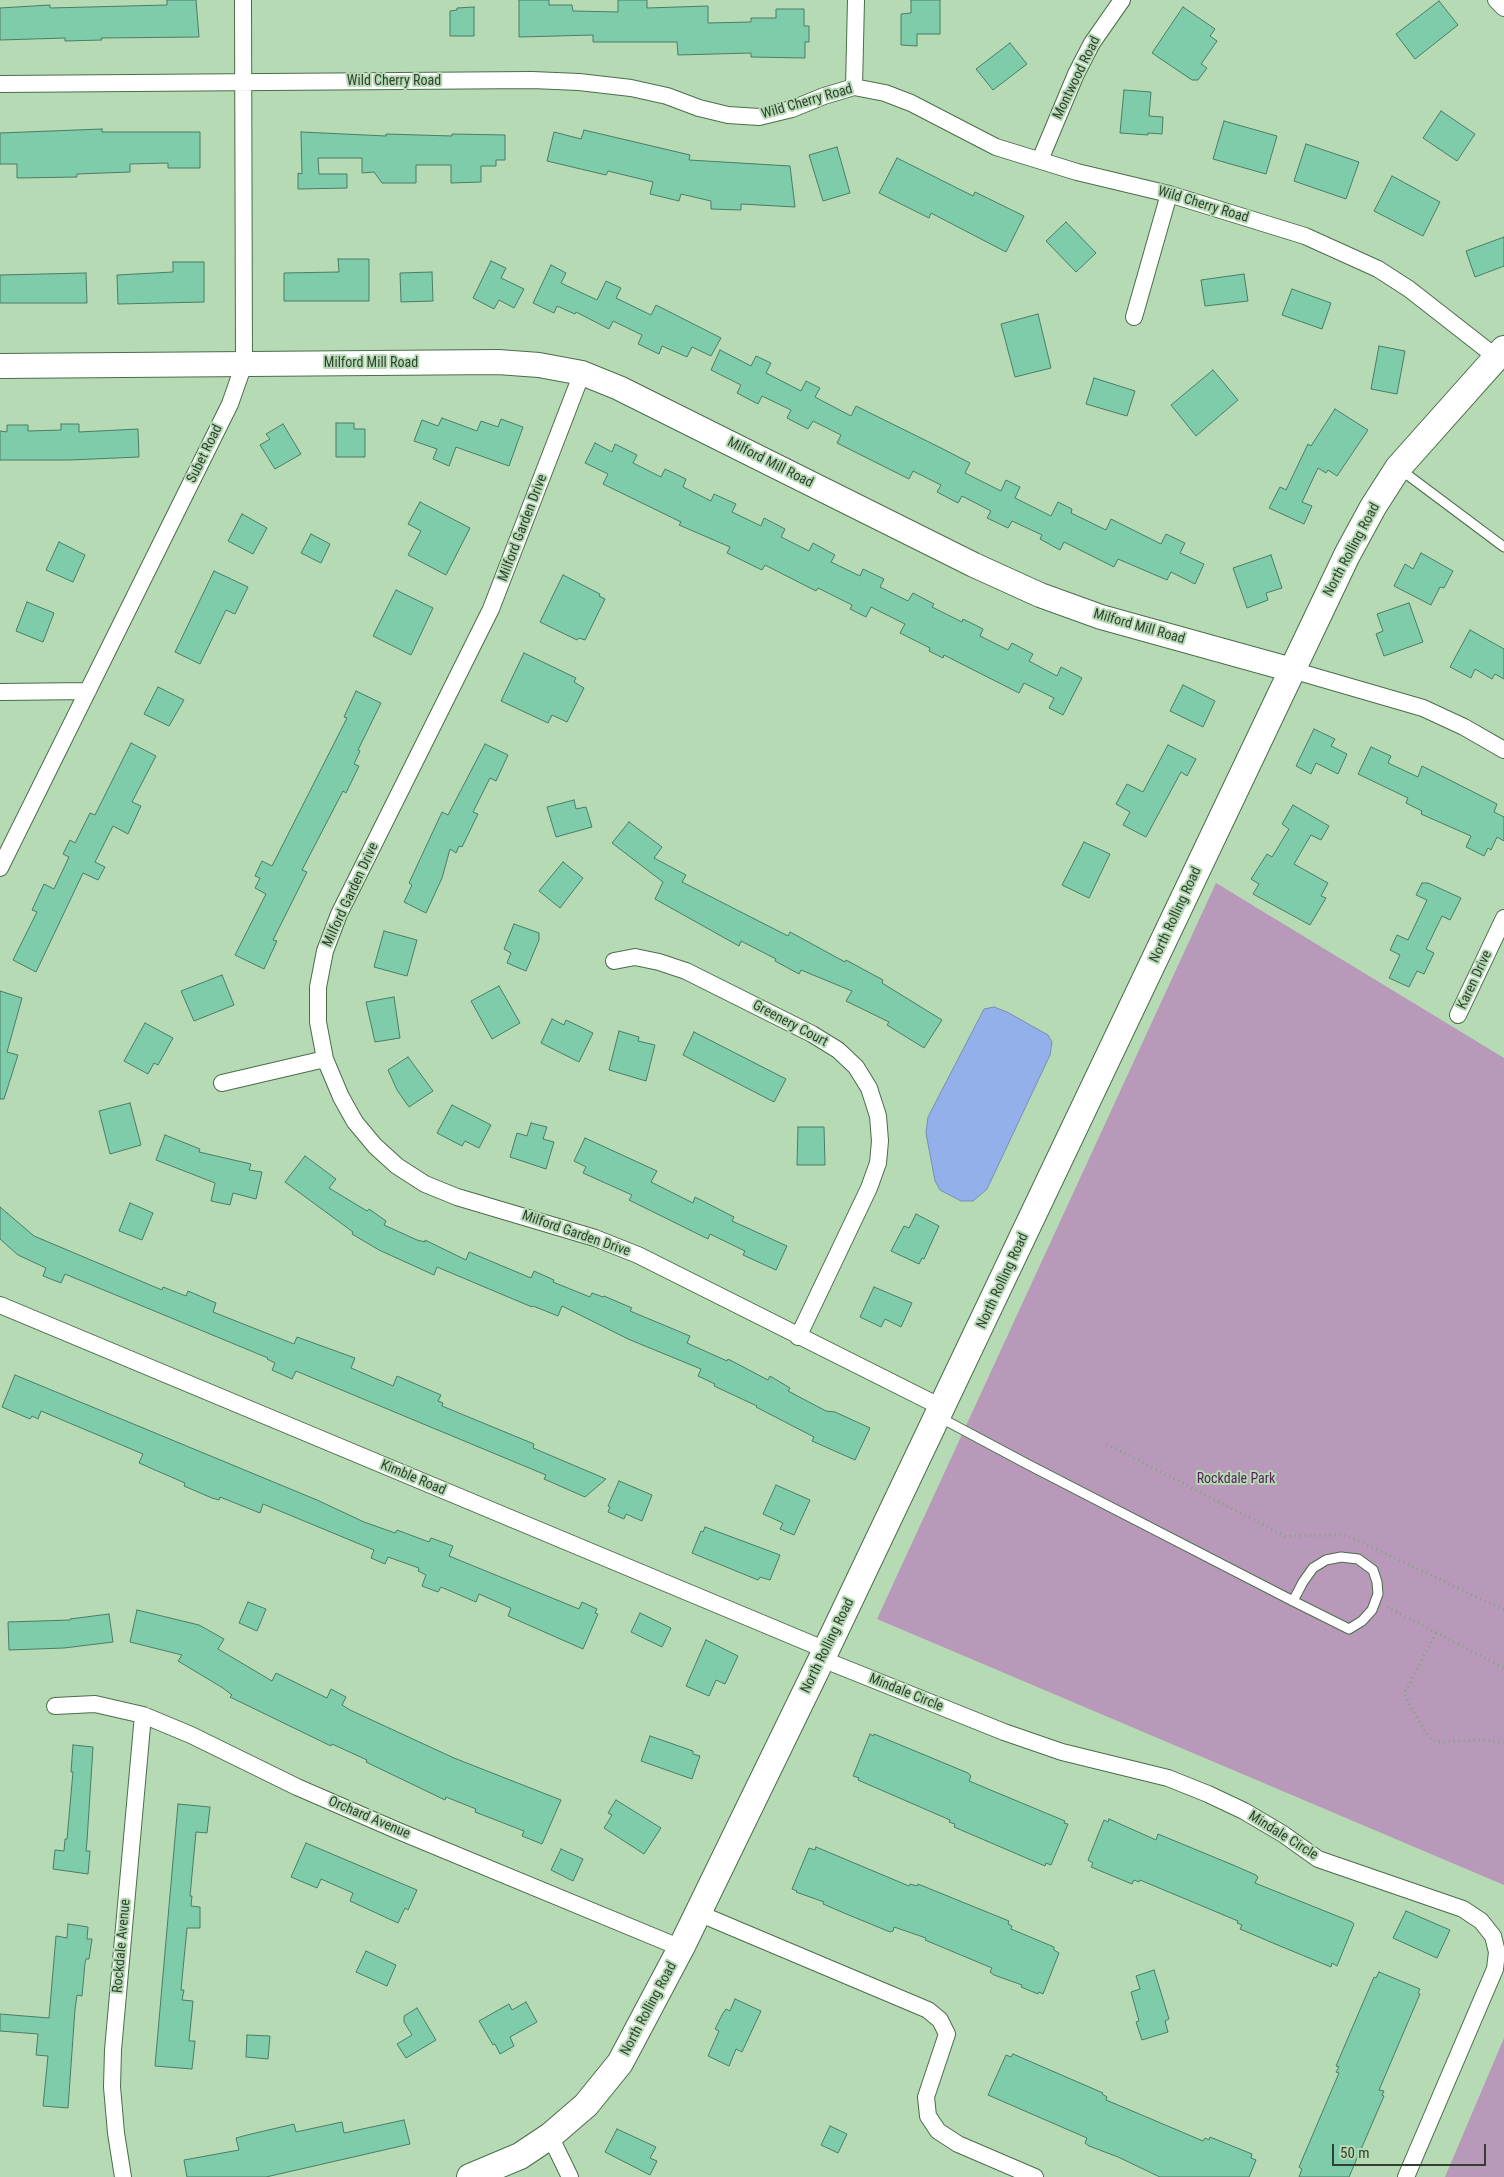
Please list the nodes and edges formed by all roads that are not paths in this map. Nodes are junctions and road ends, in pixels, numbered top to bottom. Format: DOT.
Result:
graph roads {
  1 [pos="243,0"];
  2 [pos="856,0"];
  3 [pos="1122,0"];
  4 [pos="1496,0"];
  5 [pos="1504,8"];
  6 [pos="244,82"];
  7 [pos="0,84"];
  8 [pos="854,87"];
  9 [pos="1040,160"];
  10 [pos="1169,194"];
  11 [pos="1134,317"];
  12 [pos="1500,353"];
  13 [pos="244,364"];
  14 [pos="0,366"];
  15 [pos="582,373"];
  16 [pos="1398,468"];
  17 [pos="1504,547"];
  18 [pos="1292,670"];
  19 [pos="88,691"];
  20 [pos="0,692"];
  21 [pos="1504,750"];
  22 [pos="0,868"];
  23 [pos="1504,918"];
  24 [pos="614,961"];
  25 [pos="1458,1015"];
  26 [pos="325,1059"];
  27 [pos="222,1083"];
  28 [pos="0,1305"];
  29 [pos="798,1337"];
  30 [pos="941,1412"];
  31 [pos="1293,1601"];
  32 [pos="824,1654"];
  33 [pos="55,1706"];
  34 [pos="142,1715"];
  35 [pos="698,1913"];
  36 [pos="681,1948"];
  37 [pos="550,2136"];
  38 [pos="123,2177"];
  39 [pos="470,2177"];
  40 [pos="570,2177"];
  41 [pos="1035,2177"];
  42 [pos="1406,2177"];
  1 -- 6 [label="street, Subet Road"];
  2 -- 8 [label="street"];
  3 -- 9 [label="street, Montwood Road"];
  4 -- 5 [label="street"];
  6 -- 7 [label="street, Wild Cherry Road"];
  6 -- 8 [label="street, Wild Cherry Road"];
  6 -- 13 [label="street, Subet Road"];
  8 -- 9 [label="street, Wild Cherry Road"];
  9 -- 10 [label="street, Wild Cherry Road"];
  10 -- 11 [label="street"];
  10 -- 12 [label="street, Wild Cherry Road"];
  12 -- 16 [label="main road, North Rolling Road"];
  13 -- 14 [label="main road, Milford Mill Road"];
  13 -- 15 [label="main road, Milford Mill Road"];
  13 -- 19 [label="street, Subet Road"];
  15 -- 18 [label="main road, Milford Mill Road"];
  15 -- 26 [label="street, Milford Garden Drive"];
  16 -- 17 [label="lane"];
  16 -- 18 [label="main road, North Rolling Road"];
  18 -- 21 [label="street, Milford Mill Road"];
  18 -- 30 [label="main road, North Rolling Road"];
  19 -- 20 [label="street"];
  19 -- 22 [label="street, Subet Road"];
  23 -- 25 [label="street, Karen Drive"];
  24 -- 29 [label="street, Greenery Court"];
  26 -- 27 [label="street"];
  26 -- 29 [label="street, Milford Garden Drive"];
  28 -- 32 [label="street, Kimble Road"];
  29 -- 30 [label="street, Milford Garden Drive"];
  30 -- 31 [label="lane"];
  30 -- 32 [label="main road, North Rolling Road"];
  31 -- 31 [label="lane"];
  32 -- 35 [label="main road, North Rolling Road"];
  32 -- 42 [label="street, Mindale Circle"];
  33 -- 34 [label="street, Orchard Avenue"];
  34 -- 36 [label="street, Orchard Avenue"];
  34 -- 38 [label="street, Rockdale Avenue"];
  35 -- 36 [label="main road, North Rolling Road"];
  35 -- 41 [label="street"];
  36 -- 37 [label="main road, North Rolling Road"];
  37 -- 39 [label="main road, North Rolling Road"];
  37 -- 40 [label="street"];
}
